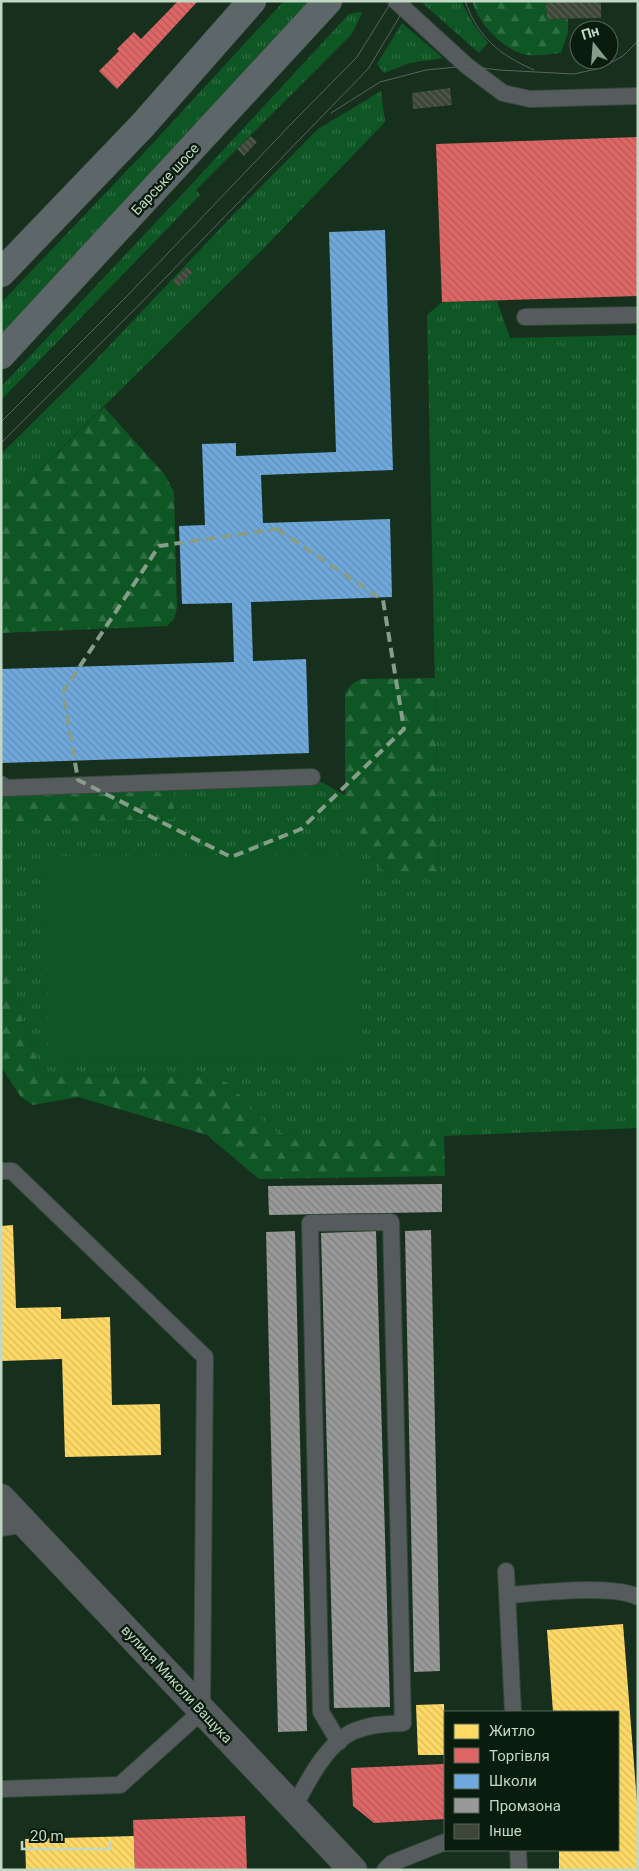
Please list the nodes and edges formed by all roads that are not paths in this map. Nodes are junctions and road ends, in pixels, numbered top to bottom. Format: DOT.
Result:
graph roads {
  1 [pos="252,1"];
  2 [pos="328,1"];
  3 [pos="396,1"];
  4 [pos="638,96"];
  5 [pos="1,274"];
  6 [pos="638,315"];
  7 [pos="525,317"];
  8 [pos="1,355"];
  9 [pos="312,777"];
  10 [pos="1,784"];
  11 [pos="1,1171"];
  12 [pos="1,1498"];
  13 [pos="14,1526"];
  14 [pos="506,1571"];
  15 [pos="508,1595"];
  16 [pos="638,1597"];
  17 [pos="202,1711"];
  18 [pos="513,1711"];
  19 [pos="339,1742"];
  20 [pos="1,1789"];
  21 [pos="294,1806"];
  22 [pos="444,1842"];
  23 [pos="518,1851"];
  24 [pos="353,1870"];
  25 [pos="385,1870"];
  26 [pos="519,1870"];
  1 -- 5 [label="highway"];
  2 -- 8 [label="highway, Барське шосе"];
  3 -- 4 [label="lane"];
  6 -- 7 [label="lane"];
  9 -- 10 [label="lane"];
  11 -- 17 [label="lane"];
  12 -- 13 [label="street, вулиця Миколи Ващука"];
  13 -- 17 [label="street, вулиця Миколи Ващука"];
  14 -- 15 [label="lane"];
  15 -- 16 [label="lane"];
  15 -- 18 [label="lane"];
  17 -- 20 [label="lane"];
  17 -- 21 [label="street, вулиця Миколи Ващука"];
  19 -- 19 [label="lane"];
  19 -- 21 [label="lane"];
  21 -- 24 [label="street, вулиця Миколи Ващука"];
  22 -- 25 [label="lane"];
  23 -- 26 [label="lane"];
}
